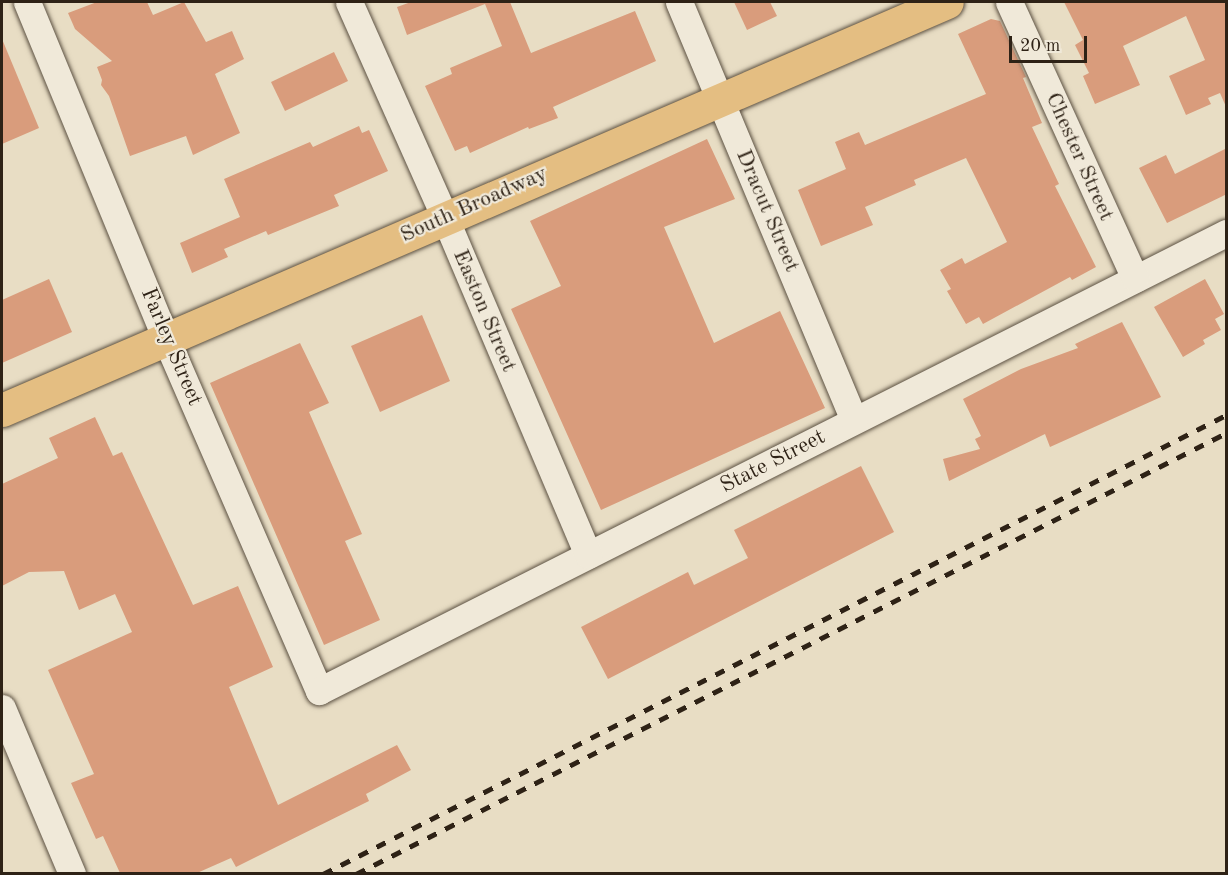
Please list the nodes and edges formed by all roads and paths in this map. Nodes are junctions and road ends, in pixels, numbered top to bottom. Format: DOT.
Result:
graph roads {
  1 [pos="27,2"];
  2 [pos="349,2"];
  3 [pos="679,2"];
  4 [pos="946,2"];
  5 [pos="1009,2"];
  6 [pos="721,98"];
  7 [pos="445,218"];
  8 [pos="1227,233"];
  9 [pos="1135,279"];
  10 [pos="166,339"];
  11 [pos="2,410"];
  12 [pos="854,420"];
  13 [pos="588,555"];
  14 [pos="319,691"];
  15 [pos="2,708"];
  16 [pos="72,873"];
  1 -- 10 [label="street, Farley Street"];
  2 -- 7 [label="street, Easton Street"];
  3 -- 6 [label="street, Dracut Street"];
  4 -- 6 [label="main road, South Broadway"];
  5 -- 9 [label="street, Chester Street"];
  6 -- 7 [label="main road, South Broadway"];
  6 -- 12 [label="street, Dracut Street"];
  7 -- 10 [label="main road, South Broadway"];
  7 -- 13 [label="street, Easton Street"];
  8 -- 9 [label="street, State Street"];
  9 -- 12 [label="street, State Street"];
  10 -- 11 [label="main road, South Broadway"];
  10 -- 14 [label="street, Farley Street"];
  12 -- 13 [label="street, State Street"];
  13 -- 14 [label="street, State Street"];
  15 -- 16 [label="street"];
}
